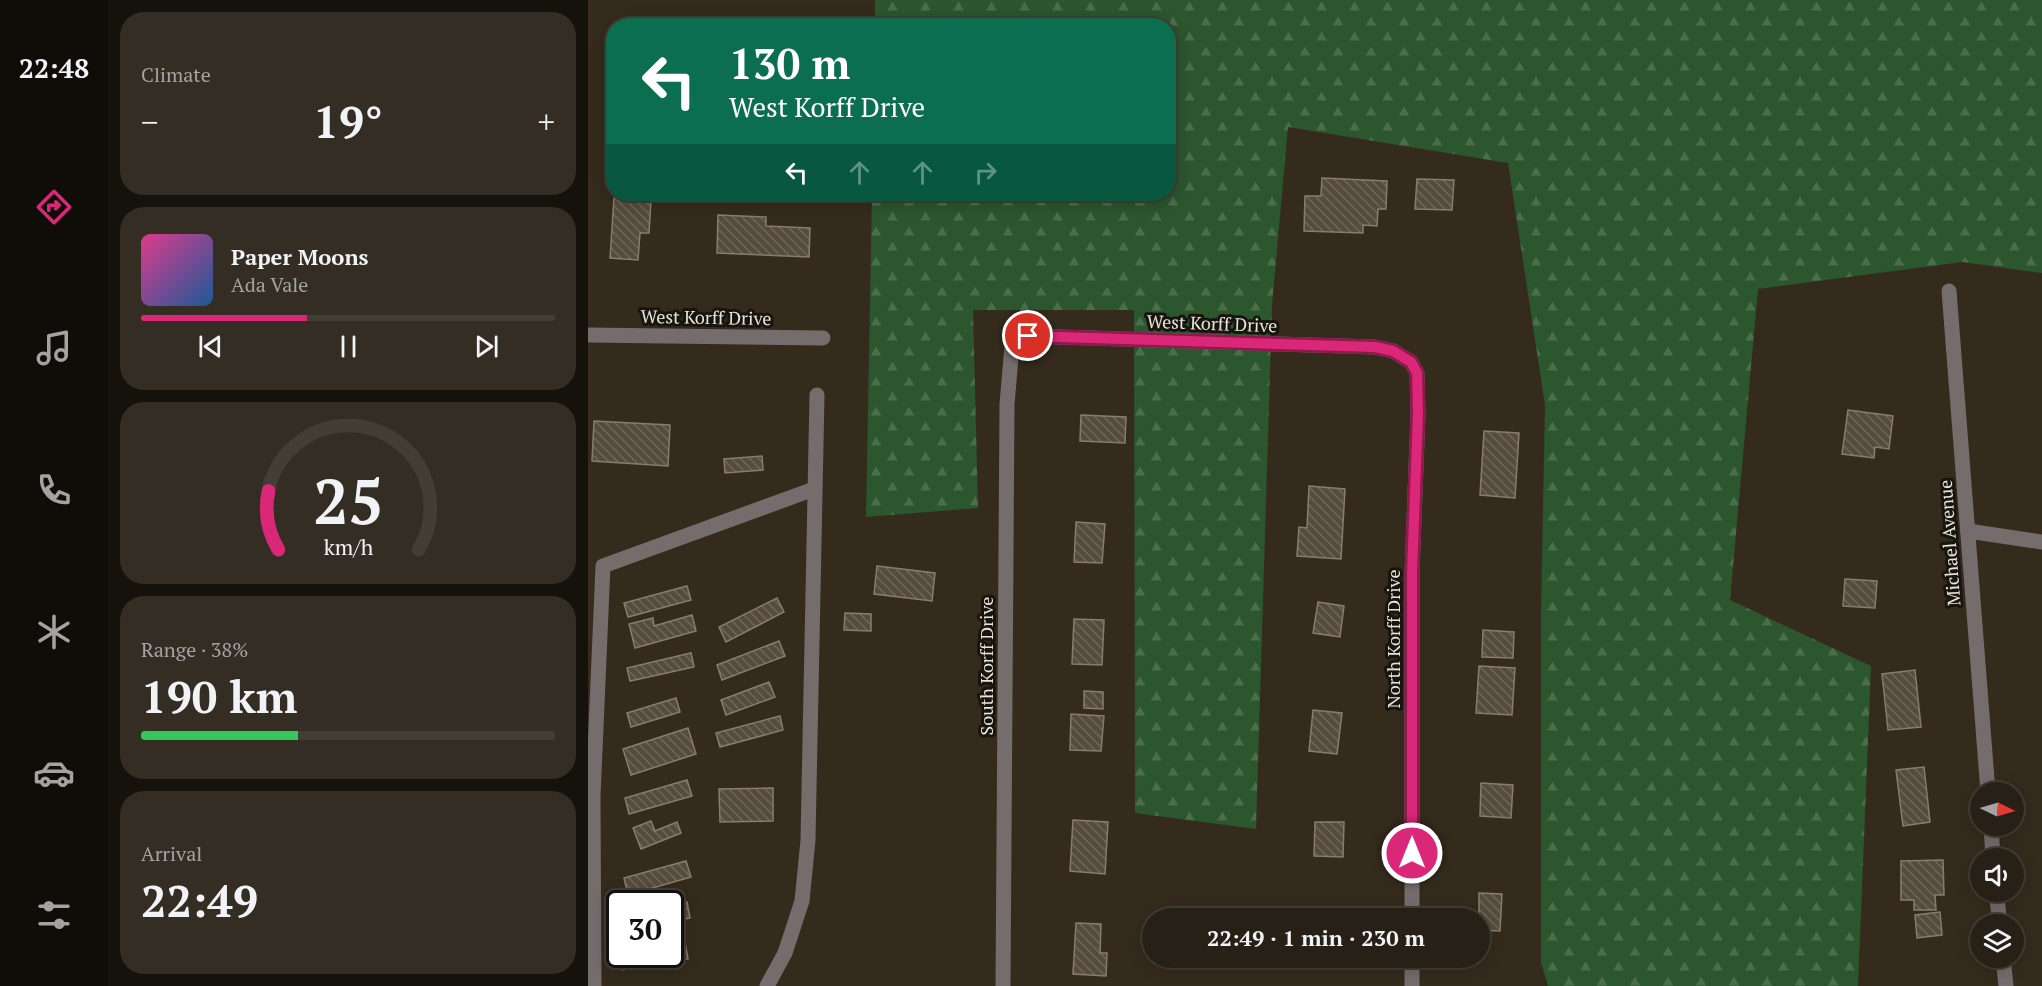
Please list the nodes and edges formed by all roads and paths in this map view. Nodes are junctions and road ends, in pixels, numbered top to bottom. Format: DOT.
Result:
graph roads {
  1 [pos="1949,291"];
  2 [pos="588,335"];
  3 [pos="823,338"];
  4 [pos="1012,346"];
  5 [pos="1411,362"];
  6 [pos="817,395"];
  7 [pos="814,489"];
  8 [pos="1968,531"];
  9 [pos="2042,542"];
  10 [pos="1987,782"];
  11 [pos="1412,908"];
  12 [pos="1412,968"];
  13 [pos="2004,968"];
  14 [pos="594,986"];
  15 [pos="767,986"];
  16 [pos="1003,986"];
  17 [pos="1412,986"];
  18 [pos="2006,986"];
  1 -- 8 [label="street, Michael Avenue"];
  2 -- 3 [label="street, West Korff Drive"];
  4 -- 5 [label="street, West Korff Drive"];
  4 -- 16 [label="street, South Korff Drive"];
  5 -- 11 [label="street, North Korff Drive"];
  6 -- 7 [label="street"];
  7 -- 14 [label="street"];
  7 -- 15 [label="street"];
  8 -- 9 [label="street"];
  8 -- 10 [label="street, Michael Avenue"];
  12 -- 17 [label="street"];
  13 -- 18 [label="street"];
}
